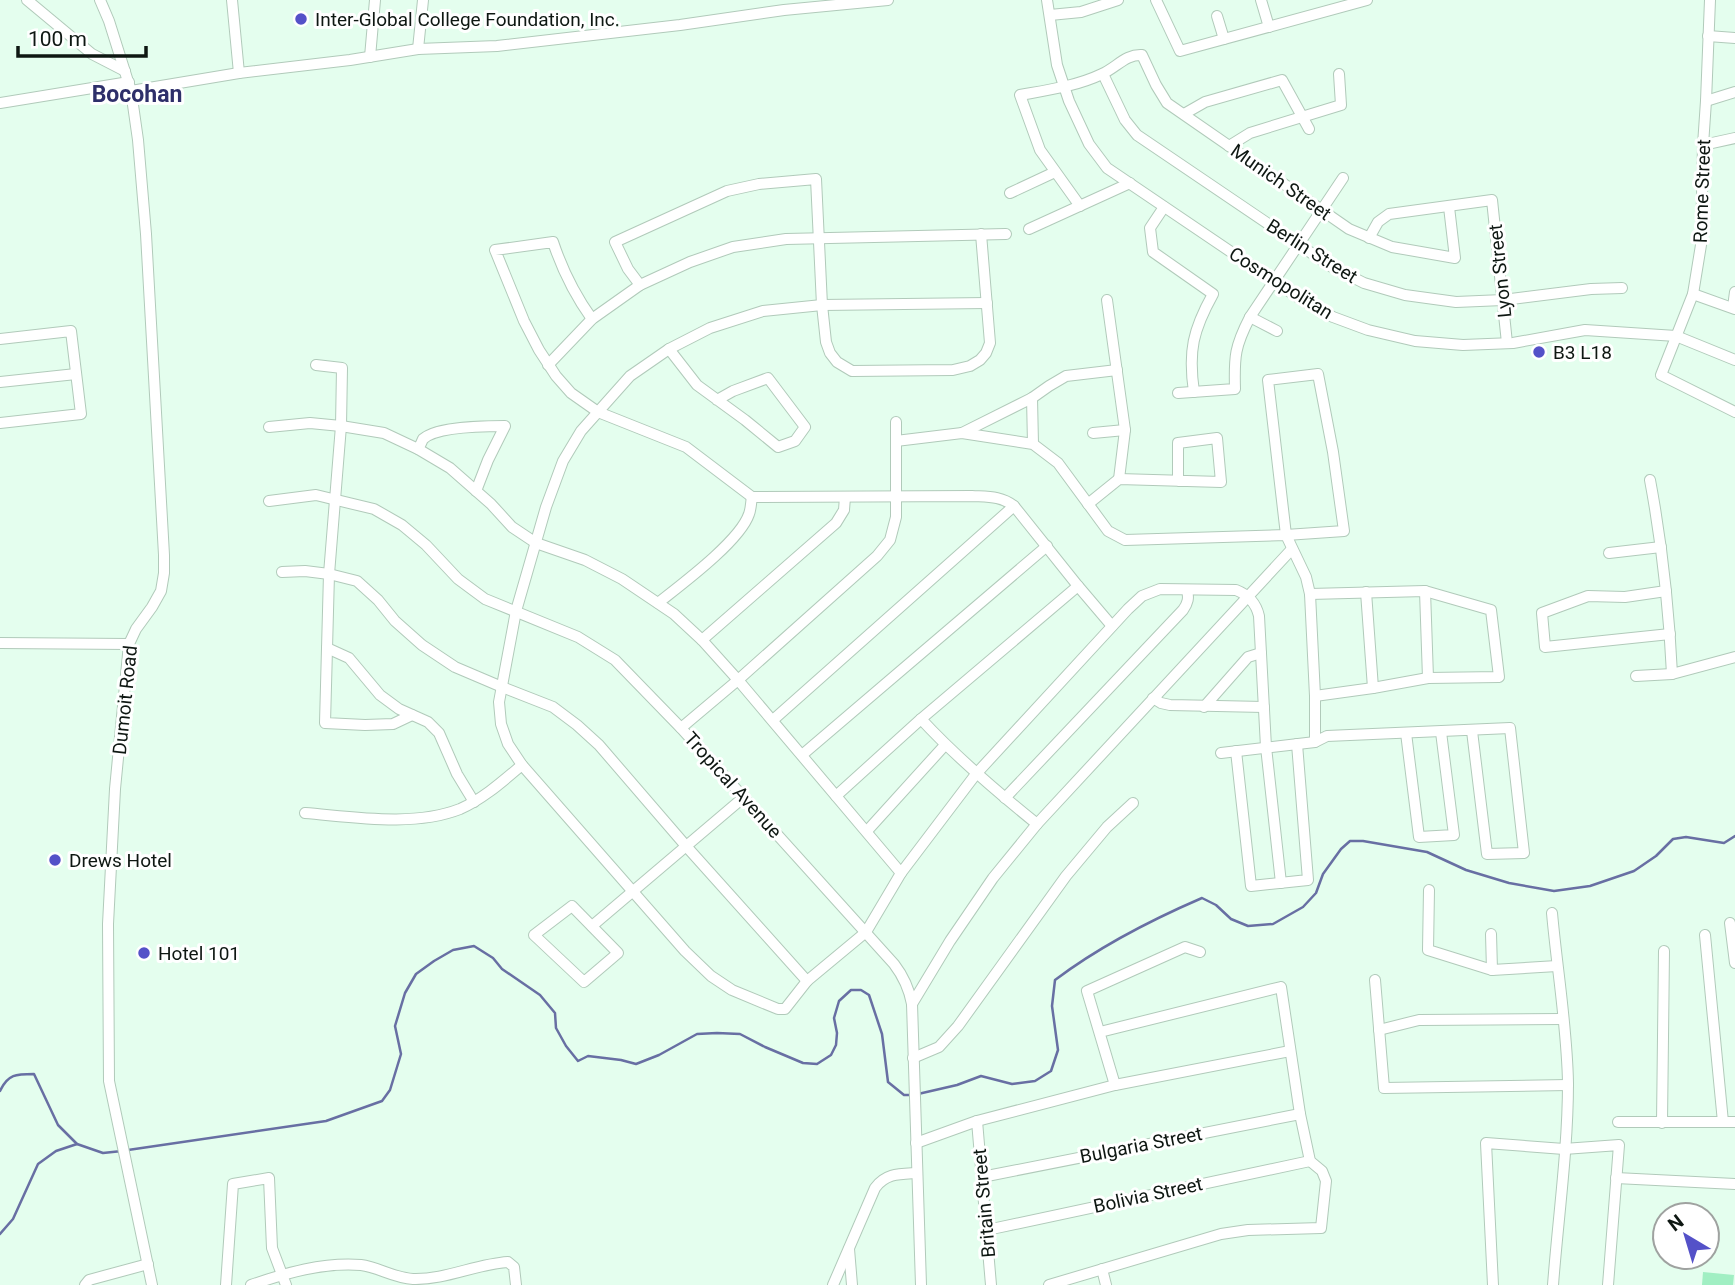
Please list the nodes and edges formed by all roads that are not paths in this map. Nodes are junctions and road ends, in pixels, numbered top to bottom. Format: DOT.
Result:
graph roads {
  1 [pos="27,0"];
  2 [pos="100,0"];
  3 [pos="232,0"];
  4 [pos="375,0"];
  5 [pos="423,0"];
  6 [pos="888,0"];
  7 [pos="1047,0"];
  8 [pos="1118,0"];
  9 [pos="1156,0"];
  10 [pos="1261,0"];
  11 [pos="1315,0"];
  12 [pos="1710,0"];
  13 [pos="1363,1"];
  14 [pos="1318,13"];
  15 [pos="1050,15"];
  16 [pos="1217,16"];
  17 [pos="1269,27"];
  18 [pos="1709,36"];
  19 [pos="1735,38"];
  20 [pos="1224,39"];
  21 [pos="418,49"];
  22 [pos="370,57"];
  23 [pos="239,73"];
  24 [pos="1103,74"];
  25 [pos="1339,74"];
  26 [pos="128,82"];
  27 [pos="1064,87"];
  28 [pos="1735,92"];
  29 [pos="1706,101"];
  30 [pos="0,103"];
  31 [pos="1341,105"];
  32 [pos="1184,114"];
  33 [pos="1349,115"];
  34 [pos="1302,117"];
  35 [pos="1309,129"];
  36 [pos="1735,138"];
  37 [pos="1703,145"];
  38 [pos="1229,146"];
  39 [pos="1055,172"];
  40 [pos="1343,178"];
  41 [pos="1130,183"];
  42 [pos="1010,193"];
  43 [pos="1080,206"];
  44 [pos="1164,207"];
  45 [pos="1449,207"];
  46 [pos="1322,210"];
  47 [pos="1029,229"];
  48 [pos="981,234"];
  49 [pos="1006,234"];
  50 [pos="1368,238"];
  51 [pos="819,239"];
  52 [pos="1299,244"];
  53 [pos="1274,281"];
  54 [pos="640,285"];
  55 [pos="1622,288"];
  56 [pos="1735,292"];
  57 [pos="1693,294"];
  58 [pos="1503,299"];
  59 [pos="1107,300"];
  60 [pos="987,303"];
  61 [pos="822,305"];
  62 [pos="1734,308"];
  63 [pos="1250,317"];
  64 [pos="592,319"];
  65 [pos="1277,331"];
  66 [pos="1675,337"];
  67 [pos="0,339"];
  68 [pos="1507,343"];
  69 [pos="670,349"];
  70 [pos="1735,360"];
  71 [pos="316,365"];
  72 [pos="548,365"];
  73 [pos="1117,370"];
  74 [pos="76,374"];
  75 [pos="0,382"];
  76 [pos="1194,392"];
  77 [pos="1178,393"];
  78 [pos="1032,398"];
  79 [pos="717,400"];
  80 [pos="598,412"];
  81 [pos="1735,412"];
  82 [pos="896,422"];
  83 [pos="0,423"];
  84 [pos="341,426"];
  85 [pos="269,427"];
  86 [pos="1125,430"];
  87 [pos="962,433"];
  88 [pos="1093,433"];
  89 [pos="896,441"];
  90 [pos="1033,444"];
  91 [pos="418,449"];
  92 [pos="1119,479"];
  93 [pos="1650,480"];
  94 [pos="1178,481"];
  95 [pos="476,491"];
  96 [pos="896,496"];
  97 [pos="752,497"];
  98 [pos="845,497"];
  99 [pos="269,500"];
  100 [pos="336,500"];
  101 [pos="1088,504"];
  102 [pos="1014,506"];
  103 [pos="1286,535"];
  104 [pos="536,543"];
  105 [pos="1047,546"];
  106 [pos="1661,547"];
  107 [pos="1292,549"];
  108 [pos="1609,553"];
  109 [pos="282,572"];
  110 [pos="329,575"];
  111 [pos="1078,586"];
  112 [pos="1187,590"];
  113 [pos="1425,590"];
  114 [pos="1666,591"];
  115 [pos="1366,592"];
  116 [pos="1310,594"];
  117 [pos="1247,596"];
  118 [pos="658,603"];
  119 [pos="516,611"];
  120 [pos="1112,626"];
  121 [pos="1670,634"];
  122 [pos="702,640"];
  123 [pos="0,643"];
  124 [pos="129,644"];
  125 [pos="327,648"];
  126 [pos="1261,653"];
  127 [pos="1735,657"];
  128 [pos="1672,674"];
  129 [pos="1636,676"];
  130 [pos="1427,678"];
  131 [pos="738,680"];
  132 [pos="502,687"];
  133 [pos="1373,688"];
  134 [pos="1315,696"];
  135 [pos="1153,698"];
  136 [pos="1204,707"];
  137 [pos="1264,707"];
  138 [pos="412,715"];
  139 [pos="921,719"];
  140 [pos="773,720"];
  141 [pos="681,728"];
  142 [pos="1472,731"];
  143 [pos="1441,732"];
  144 [pos="1406,733"];
  145 [pos="1315,742"];
  146 [pos="1297,744"];
  147 [pos="945,745"];
  148 [pos="1266,747"];
  149 [pos="1236,751"];
  150 [pos="1221,753"];
  151 [pos="802,755"];
  152 [pos="522,765"];
  153 [pos="976,774"];
  154 [pos="836,796"];
  155 [pos="744,797"];
  156 [pos="1005,798"];
  157 [pos="474,802"];
  158 [pos="1133,803"];
  159 [pos="305,813"];
  160 [pos="1037,824"];
  161 [pos="867,831"];
  162 [pos="686,846"];
  163 [pos="901,873"];
  164 [pos="1281,883"];
  165 [pos="1429,890"];
  166 [pos="634,891"];
  167 [pos="1552,913"];
  168 [pos="1730,923"];
  169 [pos="592,926"];
  170 [pos="866,932"];
  171 [pos="1491,934"];
  172 [pos="1706,935"];
  173 [pos="1664,951"];
  174 [pos="1200,952"];
  175 [pos="1735,963"];
  176 [pos="1557,966"];
  177 [pos="1492,970"];
  178 [pos="1375,980"];
  179 [pos="807,981"];
  180 [pos="912,1004"];
  181 [pos="1563,1018"];
  182 [pos="1379,1030"];
  183 [pos="1100,1032"];
  184 [pos="1290,1051"];
  185 [pos="914,1058"];
  186 [pos="1115,1084"];
  187 [pos="1568,1085"];
  188 [pos="1300,1114"];
  189 [pos="977,1121"];
  190 [pos="1618,1122"];
  191 [pos="1662,1122"];
  192 [pos="1723,1122"];
  193 [pos="1735,1122"];
  194 [pos="916,1143"];
  195 [pos="1564,1149"];
  196 [pos="1310,1161"];
  197 [pos="917,1173"];
  198 [pos="982,1177"];
  199 [pos="1616,1178"];
  200 [pos="1735,1184"];
  201 [pos="987,1230"];
  202 [pos="849,1247"];
  203 [pos="148,1264"];
  204 [pos="1102,1269"];
  205 [pos="285,1280"];
  206 [pos="85,1285"];
  207 [pos="152,1285"];
  208 [pos="226,1285"];
  209 [pos="251,1285"];
  210 [pos="516,1285"];
  211 [pos="833,1285"];
  212 [pos="852,1285"];
  213 [pos="921,1285"];
  214 [pos="990,1285"];
  215 [pos="1049,1285"];
  216 [pos="1106,1285"];
  217 [pos="1493,1285"];
  218 [pos="1553,1285"];
  219 [pos="1608,1285"];
  1 -- 26 [label="street"];
  2 -- 26 [label="street, Dumoit Road"];
  3 -- 23 [label="street"];
  4 -- 22 [label="street"];
  5 -- 21 [label="street"];
  6 -- 21 [label="street"];
  7 -- 15 [label="street, Cosmopolitan"];
  8 -- 15 [label="street"];
  9 -- 20 [label="street"];
  10 -- 17 [label="street"];
  11 -- 14 [label="street"];
  12 -- 18 [label="street, Rome Street"];
  13 -- 14 [label="street"];
  14 -- 17 [label="street"];
  15 -- 27 [label="street, Cosmopolitan"];
  16 -- 20 [label="street"];
  17 -- 20 [label="street"];
  18 -- 19 [label="street"];
  18 -- 29 [label="street, Rome Street"];
  21 -- 22 [label="street"];
  22 -- 23 [label="street"];
  23 -- 26 [label="street"];
  24 -- 27 [label="street"];
  24 -- 32 [label="street, Munich Street"];
  24 -- 52 [label="street, Berlin Street"];
  25 -- 31 [label="street"];
  26 -- 30 [label="street"];
  26 -- 124 [label="street, Dumoit Road"];
  27 -- 39 [label="street"];
  27 -- 41 [label="street, Cosmopolitan"];
  28 -- 29 [label="street"];
  29 -- 37 [label="street, Rome Street"];
  31 -- 33 [label="street"];
  31 -- 34 [label="street"];
  32 -- 34 [label="street"];
  32 -- 38 [label="street, Munich Street"];
  34 -- 35 [label="street"];
  34 -- 38 [label="street"];
  36 -- 37 [label="street"];
  37 -- 57 [label="street, Rome Street"];
  38 -- 46 [label="street, Munich Street"];
  39 -- 42 [label="street"];
  39 -- 43 [label="street"];
  40 -- 46 [label="street"];
  41 -- 43 [label="street"];
  41 -- 44 [label="street, Cosmopolitan"];
  43 -- 47 [label="street"];
  44 -- 53 [label="street, Cosmopolitan"];
  44 -- 76 [label="street"];
  45 -- 50 [label="street"];
  45 -- 50 [label="street, Munich Street"];
  45 -- 58 [label="street, Lyon Street"];
  46 -- 50 [label="street, Munich Street"];
  46 -- 52 [label="street"];
  48 -- 49 [label="street"];
  48 -- 51 [label="street"];
  48 -- 60 [label="street"];
  51 -- 54 [label="street"];
  51 -- 54 [label="street"];
  51 -- 61 [label="street"];
  52 -- 53 [label="street"];
  52 -- 58 [label="street, Berlin Street"];
  53 -- 63 [label="street"];
  53 -- 68 [label="street, Cosmopolitan"];
  54 -- 64 [label="street"];
  55 -- 58 [label="street, Berlin Street"];
  56 -- 62 [label="street"];
  57 -- 62 [label="street"];
  57 -- 66 [label="street, Rome Street"];
  58 -- 68 [label="street, Lyon Street"];
  59 -- 73 [label="street"];
  60 -- 61 [label="street"];
  60 -- 61 [label="street"];
  61 -- 69 [label="street"];
  63 -- 65 [label="street"];
  63 -- 76 [label="street"];
  64 -- 72 [label="street"];
  64 -- 72 [label="street"];
  66 -- 68 [label="street, Cosmopolitan"];
  66 -- 70 [label="street, Cosmopolitan"];
  66 -- 81 [label="street, Rome Street"];
  67 -- 74 [label="street"];
  69 -- 79 [label="street"];
  69 -- 80 [label="street"];
  71 -- 84 [label="street"];
  72 -- 80 [label="street"];
  73 -- 78 [label="street"];
  73 -- 86 [label="street"];
  74 -- 75 [label="street"];
  74 -- 83 [label="street"];
  76 -- 77 [label="street"];
  78 -- 87 [label="street"];
  78 -- 90 [label="street"];
  79 -- 79 [label="street"];
  80 -- 97 [label="street"];
  80 -- 104 [label="street"];
  82 -- 89 [label="street"];
  84 -- 85 [label="street"];
  84 -- 91 [label="street"];
  84 -- 100 [label="street"];
  86 -- 88 [label="street"];
  86 -- 92 [label="street"];
  87 -- 89 [label="street"];
  87 -- 90 [label="street"];
  89 -- 96 [label="street"];
  90 -- 101 [label="street"];
  91 -- 95 [label="street"];
  91 -- 95 [label="street"];
  92 -- 94 [label="street"];
  92 -- 101 [label="street"];
  93 -- 106 [label="street"];
  94 -- 94 [label="street"];
  95 -- 104 [label="street"];
  96 -- 98 [label="street"];
  96 -- 102 [label="street"];
  96 -- 131 [label="street"];
  97 -- 98 [label="street"];
  97 -- 118 [label="street"];
  98 -- 122 [label="street"];
  99 -- 100 [label="street, Tropical Avenue"];
  100 -- 110 [label="street"];
  100 -- 119 [label="street, Tropical Avenue"];
  101 -- 103 [label="street"];
  102 -- 105 [label="street"];
  102 -- 140 [label="street"];
  103 -- 103 [label="street"];
  103 -- 107 [label="street"];
  104 -- 118 [label="street"];
  104 -- 119 [label="street"];
  105 -- 111 [label="street"];
  105 -- 151 [label="street"];
  106 -- 108 [label="street"];
  106 -- 114 [label="street"];
  107 -- 116 [label="street"];
  107 -- 117 [label="street"];
  109 -- 110 [label="street"];
  110 -- 125 [label="street"];
  110 -- 132 [label="street"];
  111 -- 120 [label="street"];
  111 -- 139 [label="street"];
  112 -- 117 [label="street"];
  112 -- 120 [label="street"];
  112 -- 156 [label="street"];
  113 -- 115 [label="street"];
  113 -- 130 [label="street"];
  113 -- 130 [label="street"];
  114 -- 121 [label="street"];
  114 -- 121 [label="street"];
  115 -- 116 [label="street"];
  115 -- 133 [label="street"];
  116 -- 134 [label="street"];
  117 -- 126 [label="street"];
  117 -- 135 [label="street"];
  118 -- 122 [label="street"];
  119 -- 132 [label="street"];
  119 -- 141 [label="street, Tropical Avenue"];
  120 -- 153 [label="street"];
  121 -- 128 [label="street"];
  122 -- 131 [label="street"];
  123 -- 124 [label="street"];
  124 -- 203 [label="street, Dumoit Road"];
  125 -- 138 [label="street"];
  125 -- 138 [label="street"];
  126 -- 136 [label="street"];
  126 -- 137 [label="street"];
  127 -- 128 [label="street"];
  128 -- 129 [label="street"];
  130 -- 133 [label="street"];
  131 -- 140 [label="street"];
  131 -- 141 [label="street"];
  132 -- 152 [label="street"];
  132 -- 162 [label="street"];
  133 -- 134 [label="street"];
  134 -- 145 [label="street"];
  135 -- 136 [label="street"];
  135 -- 160 [label="street"];
  136 -- 137 [label="street"];
  137 -- 148 [label="street"];
  138 -- 157 [label="street"];
  139 -- 147 [label="street"];
  139 -- 154 [label="street"];
  140 -- 151 [label="street"];
  141 -- 155 [label="street, Tropical Avenue"];
  142 -- 142 [label="street"];
  142 -- 143 [label="street"];
  143 -- 144 [label="street"];
  143 -- 144 [label="street"];
  144 -- 145 [label="street"];
  145 -- 146 [label="street"];
  146 -- 148 [label="street"];
  146 -- 164 [label="street"];
  147 -- 153 [label="street"];
  147 -- 161 [label="street"];
  148 -- 149 [label="street"];
  148 -- 164 [label="street"];
  149 -- 150 [label="street"];
  149 -- 164 [label="street"];
  151 -- 154 [label="street"];
  152 -- 157 [label="street"];
  152 -- 166 [label="street"];
  153 -- 156 [label="street"];
  153 -- 163 [label="street"];
  154 -- 161 [label="street"];
  155 -- 162 [label="street"];
  155 -- 170 [label="street, Tropical Avenue"];
  156 -- 160 [label="street"];
  157 -- 159 [label="street"];
  158 -- 185 [label="street"];
  160 -- 180 [label="street"];
  161 -- 163 [label="street"];
  162 -- 166 [label="street"];
  162 -- 179 [label="street"];
  163 -- 170 [label="street"];
  165 -- 177 [label="street"];
  166 -- 169 [label="street"];
  166 -- 179 [label="street"];
  167 -- 176 [label="street"];
  168 -- 175 [label="street"];
  169 -- 169 [label="street"];
  170 -- 179 [label="street"];
  170 -- 180 [label="street, Tropical Avenue"];
  171 -- 177 [label="street"];
  172 -- 192 [label="street"];
  173 -- 191 [label="street"];
  174 -- 183 [label="street"];
  176 -- 177 [label="street"];
  176 -- 181 [label="street"];
  178 -- 182 [label="street"];
  180 -- 185 [label="street, Tropical Avenue"];
  181 -- 182 [label="street"];
  181 -- 187 [label="street"];
  182 -- 187 [label="street"];
  183 -- 184 [label="street"];
  183 -- 186 [label="street"];
  184 -- 186 [label="street"];
  184 -- 188 [label="street"];
  185 -- 194 [label="street, Tropical Avenue"];
  186 -- 189 [label="street"];
  187 -- 195 [label="street"];
  188 -- 196 [label="street"];
  188 -- 198 [label="street, Bulgaria Street"];
  189 -- 194 [label="street"];
  189 -- 198 [label="street, Britain Street"];
  190 -- 191 [label="street"];
  191 -- 192 [label="street"];
  192 -- 193 [label="street"];
  194 -- 197 [label="street, Tropical Avenue"];
  195 -- 199 [label="street"];
  195 -- 217 [label="street"];
  195 -- 218 [label="street"];
  196 -- 201 [label="street, Bolivia Street"];
  196 -- 204 [label="street"];
  197 -- 202 [label="street"];
  197 -- 213 [label="street, Tropical Avenue"];
  198 -- 201 [label="street, Britain Street"];
  199 -- 200 [label="street"];
  199 -- 219 [label="street"];
  201 -- 214 [label="street, Britain Street"];
  202 -- 211 [label="street"];
  202 -- 212 [label="street"];
  203 -- 206 [label="street"];
  203 -- 207 [label="street, Dumoit Road"];
  204 -- 215 [label="street"];
  204 -- 216 [label="street"];
  205 -- 208 [label="street"];
  205 -- 209 [label="street"];
  205 -- 210 [label="street"];
}
